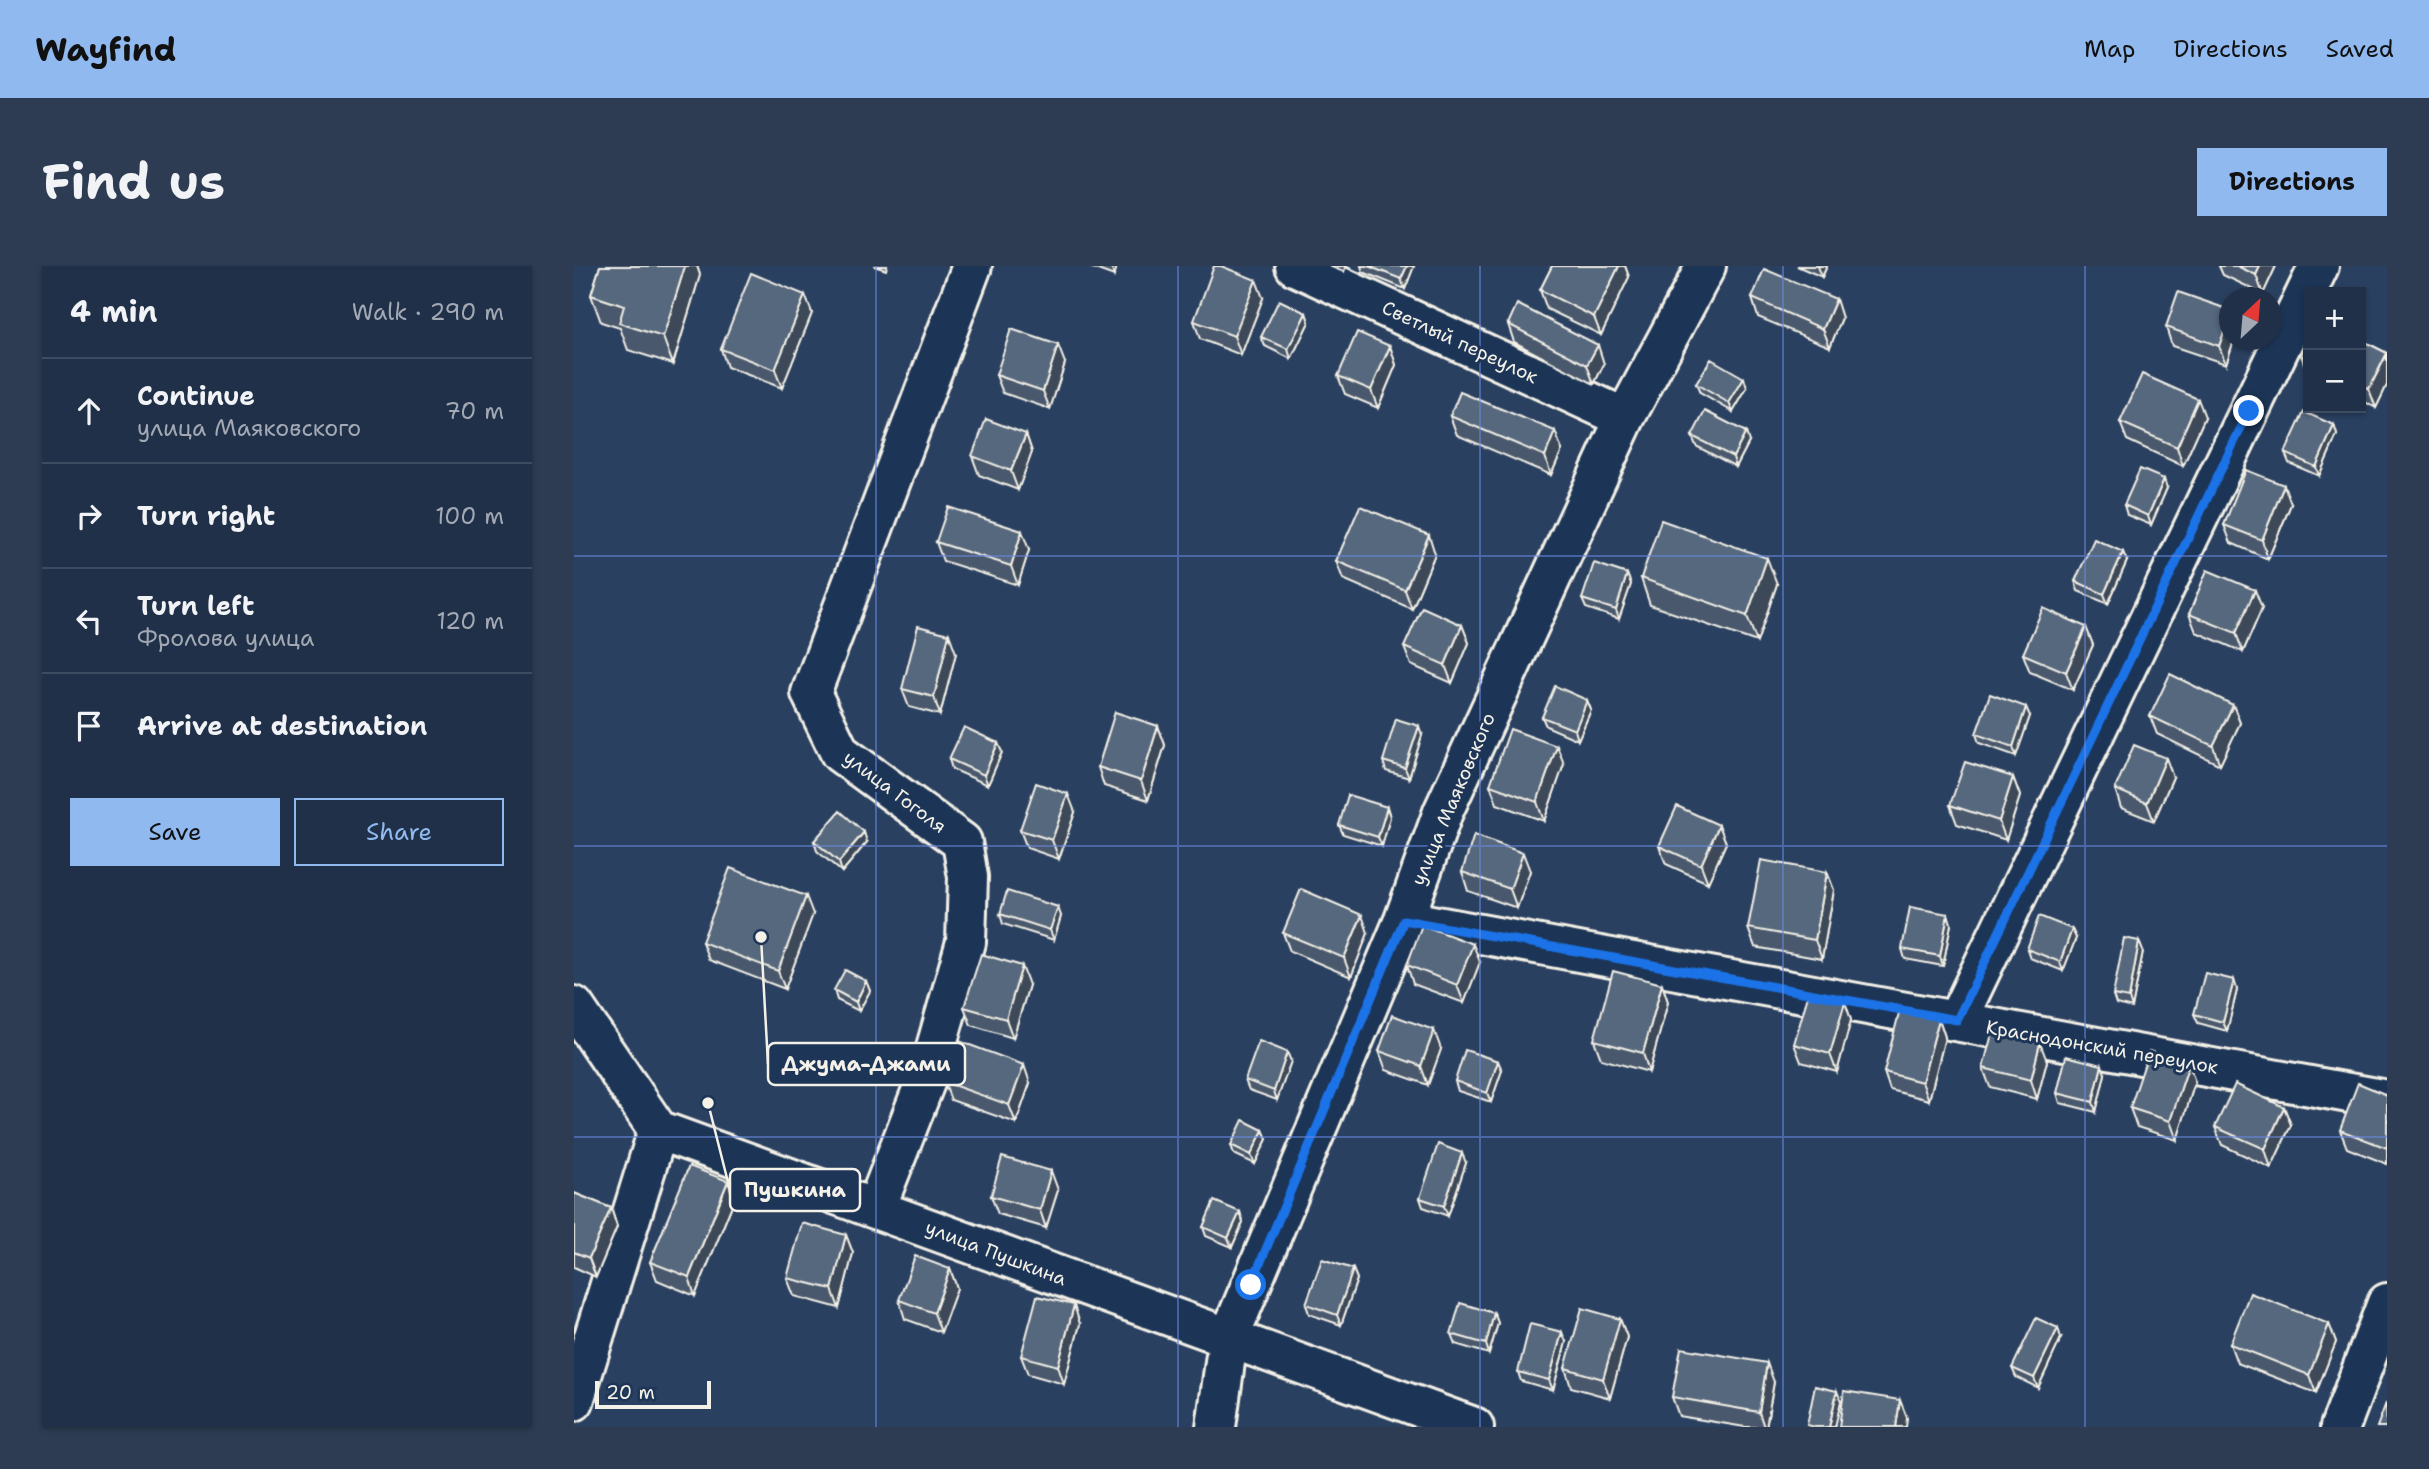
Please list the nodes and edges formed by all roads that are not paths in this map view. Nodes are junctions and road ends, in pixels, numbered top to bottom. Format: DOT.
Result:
graph roads {
  1 [pos="972,266"];
  2 [pos="1295,266"];
  3 [pos="1706,266"];
  4 [pos="2319,266"];
  5 [pos="1625,418"];
  6 [pos="1404,920"];
  7 [pos="574,1006"];
  8 [pos="1957,1020"];
  9 [pos="2387,1100"];
  10 [pos="658,1130"];
  11 [pos="877,1208"];
  12 [pos="2387,1303"];
  13 [pos="1228,1340"];
  14 [pos="574,1401"];
  15 [pos="1216,1427"];
  16 [pos="1474,1427"];
  17 [pos="2340,1427"];
  1 -- 11 [label="street, улица Гоголя"];
  2 -- 5 [label="street, Светлый переулок"];
  3 -- 5 [label="street, улица Маяковского"];
  4 -- 8 [label="street"];
  5 -- 6 [label="street, улица Маяковского"];
  6 -- 8 [label="street, Краснодонский переулок"];
  6 -- 13 [label="street, улица Маяковского"];
  7 -- 10 [label="street"];
  8 -- 9 [label="street, Краснодонский переулок"];
  10 -- 11 [label="street, улица Пушкина"];
  10 -- 14 [label="street"];
  11 -- 13 [label="street, улица Пушкина"];
  12 -- 17 [label="street"];
  13 -- 15 [label="street, улица Маяковского"];
  13 -- 16 [label="street, улица Пушкина"];
}
